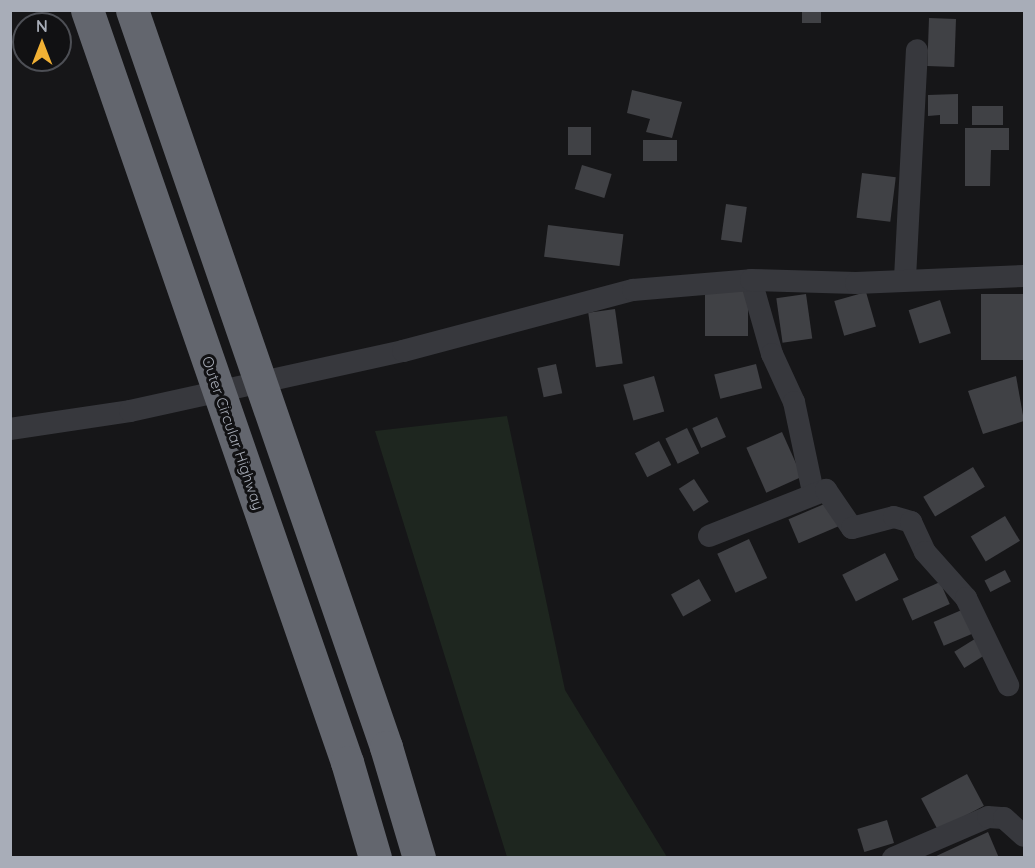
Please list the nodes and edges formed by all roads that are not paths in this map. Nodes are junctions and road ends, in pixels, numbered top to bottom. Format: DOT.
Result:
graph roads {
  1 [pos="87,10"];
  2 [pos="132,10"];
  3 [pos="917,50"];
  4 [pos="1024,276"];
  5 [pos="905,278"];
  6 [pos="751,280"];
  7 [pos="10,429"];
  8 [pos="813,492"];
  9 [pos="709,536"];
  10 [pos="1008,685"];
  11 [pos="1024,836"];
  12 [pos="375,858"];
  13 [pos="419,858"];
  14 [pos="893,858"];
  1 -- 12 [label="highway, Outer Circular Highway, bridge"];
  2 -- 13 [label="highway, bridge"];
  3 -- 5 [label="street"];
  4 -- 5 [label="street"];
  5 -- 6 [label="street"];
  6 -- 7 [label="street"];
  6 -- 8 [label="street"];
  8 -- 9 [label="street"];
  8 -- 10 [label="street"];
  11 -- 14 [label="street"];
}
